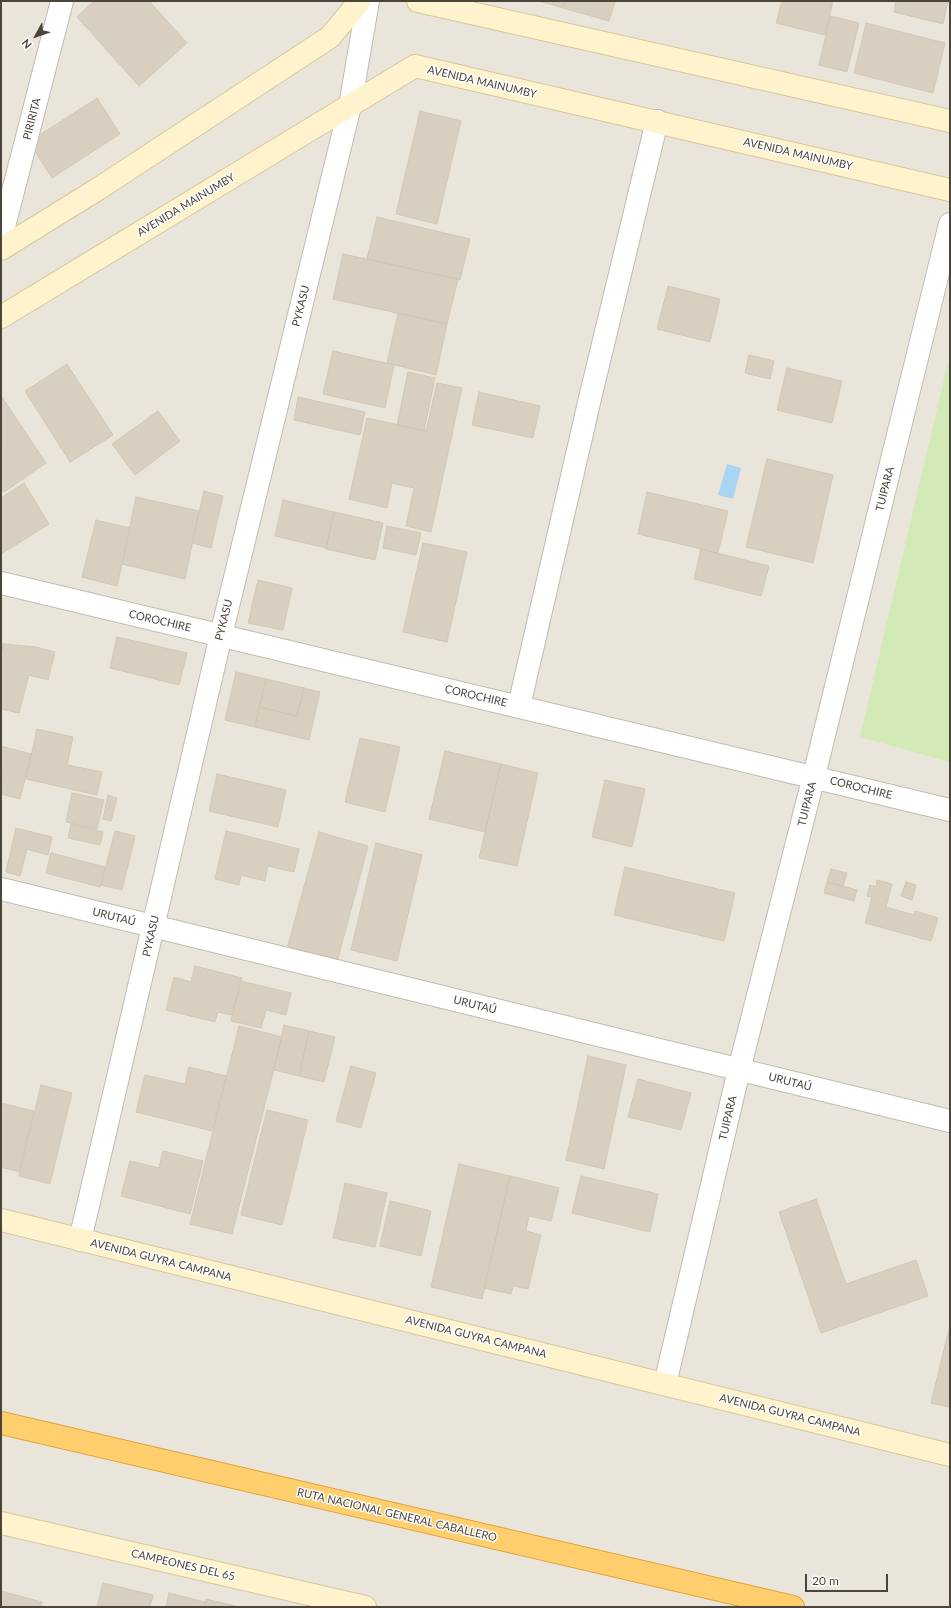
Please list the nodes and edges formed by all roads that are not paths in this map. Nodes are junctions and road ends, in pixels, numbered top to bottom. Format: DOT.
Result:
graph roads {
  1 [pos="62,1"];
  2 [pos="360,1"];
  3 [pos="368,1"];
  4 [pos="418,1"];
  5 [pos="350,106"];
  6 [pos="657,121"];
  7 [pos="950,121"];
  8 [pos="950,190"];
  9 [pos="950,224"];
  10 [pos="1,238"];
  11 [pos="1,249"];
  12 [pos="1,318"];
  13 [pos="1,583"];
  14 [pos="221,635"];
  15 [pos="519,706"];
  16 [pos="814,776"];
  17 [pos="950,810"];
  18 [pos="1,889"];
  19 [pos="153,926"];
  20 [pos="739,1070"];
  21 [pos="950,1121"];
  22 [pos="1,1220"];
  23 [pos="80,1240"];
  24 [pos="665,1384"];
  25 [pos="1,1423"];
  26 [pos="950,1454"];
  27 [pos="1,1523"];
  28 [pos="365,1607"];
  29 [pos="793,1607"];
  1 -- 10 [label="street, PIRIRITA"];
  2 -- 11 [label="street"];
  3 -- 5 [label="street, PYKASU"];
  4 -- 7 [label="street"];
  5 -- 6 [label="street, AVENIDA MAINUMBY"];
  5 -- 12 [label="street, AVENIDA MAINUMBY"];
  5 -- 14 [label="street, PYKASU"];
  6 -- 8 [label="street, AVENIDA MAINUMBY"];
  6 -- 15 [label="street"];
  9 -- 16 [label="street, TUIPARA"];
  13 -- 14 [label="street, COROCHIRE"];
  14 -- 15 [label="street, COROCHIRE"];
  14 -- 19 [label="street, PYKASU"];
  15 -- 16 [label="street, COROCHIRE"];
  16 -- 17 [label="street, COROCHIRE"];
  16 -- 20 [label="street, TUIPARA"];
  18 -- 19 [label="street, URUTAÚ"];
  19 -- 20 [label="street, URUTAÚ"];
  19 -- 23 [label="street, PYKASU"];
  20 -- 21 [label="street, URUTAÚ"];
  20 -- 24 [label="street, TUIPARA"];
  22 -- 23 [label="street, AVENIDA GUYRA CAMPANA"];
  23 -- 24 [label="street, AVENIDA GUYRA CAMPANA"];
  24 -- 26 [label="street, AVENIDA GUYRA CAMPANA"];
  25 -- 29 [label="highway, RUTA NACIONAL GENERAL CABALLERO"];
  27 -- 28 [label="street, CAMPEONES DEL 65"];
}
